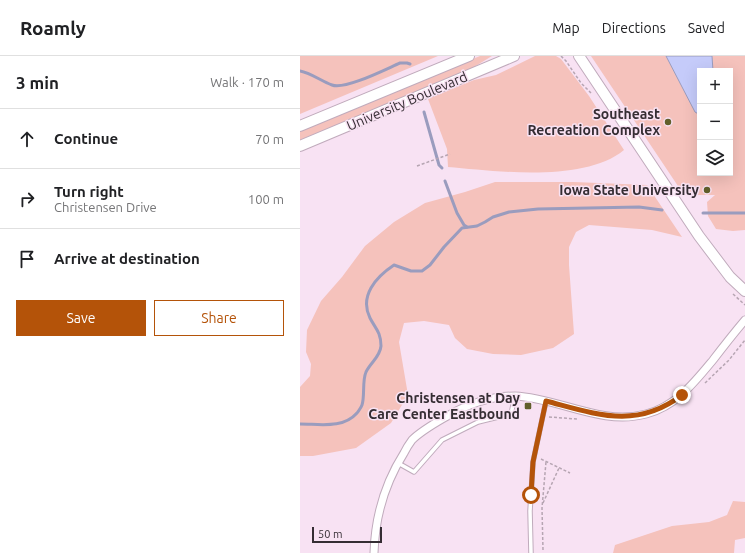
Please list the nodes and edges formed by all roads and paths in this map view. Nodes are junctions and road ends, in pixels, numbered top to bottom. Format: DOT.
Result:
graph roads {
  1 [pos="469,56"];
  2 [pos="514,56"];
  3 [pos="579,56"];
  4 [pos="300,126"];
  5 [pos="300,146"];
  6 [pos="450,154"];
  7 [pos="417,166"];
  8 [pos="745,291"];
  9 [pos="738,300"];
  10 [pos="745,305"];
  11 [pos="745,320"];
  12 [pos="515,396"];
  13 [pos="546,401"];
  14 [pos="546,417"];
  15 [pos="581,419"];
  16 [pos="538,458"];
  17 [pos="546,462"];
  18 [pos="398,463"];
  19 [pos="559,468"];
  20 [pos="570,473"];
  21 [pos="542,504"];
  22 [pos="543,550"];
  23 [pos="374,553"];
  24 [pos="531,553"];
  1 -- 4 [label="main road, University Boulevard"];
  2 -- 5 [label="main road, University Boulevard"];
  3 -- 8 [label="main road"];
  6 -- 7 [label="path"];
  9 -- 10 [label="path"];
  11 -- 13 [label="street"];
  12 -- 13 [label="street"];
  12 -- 18 [label="street"];
  12 -- 18 [label="lane"];
  13 -- 24 [label="lane"];
  14 -- 15 [label="path"];
  16 -- 17 [label="path"];
  17 -- 19 [label="path"];
  17 -- 21 [label="path"];
  18 -- 23 [label="street"];
  19 -- 20 [label="path"];
  19 -- 21 [label="path"];
  21 -- 22 [label="path"];
}
